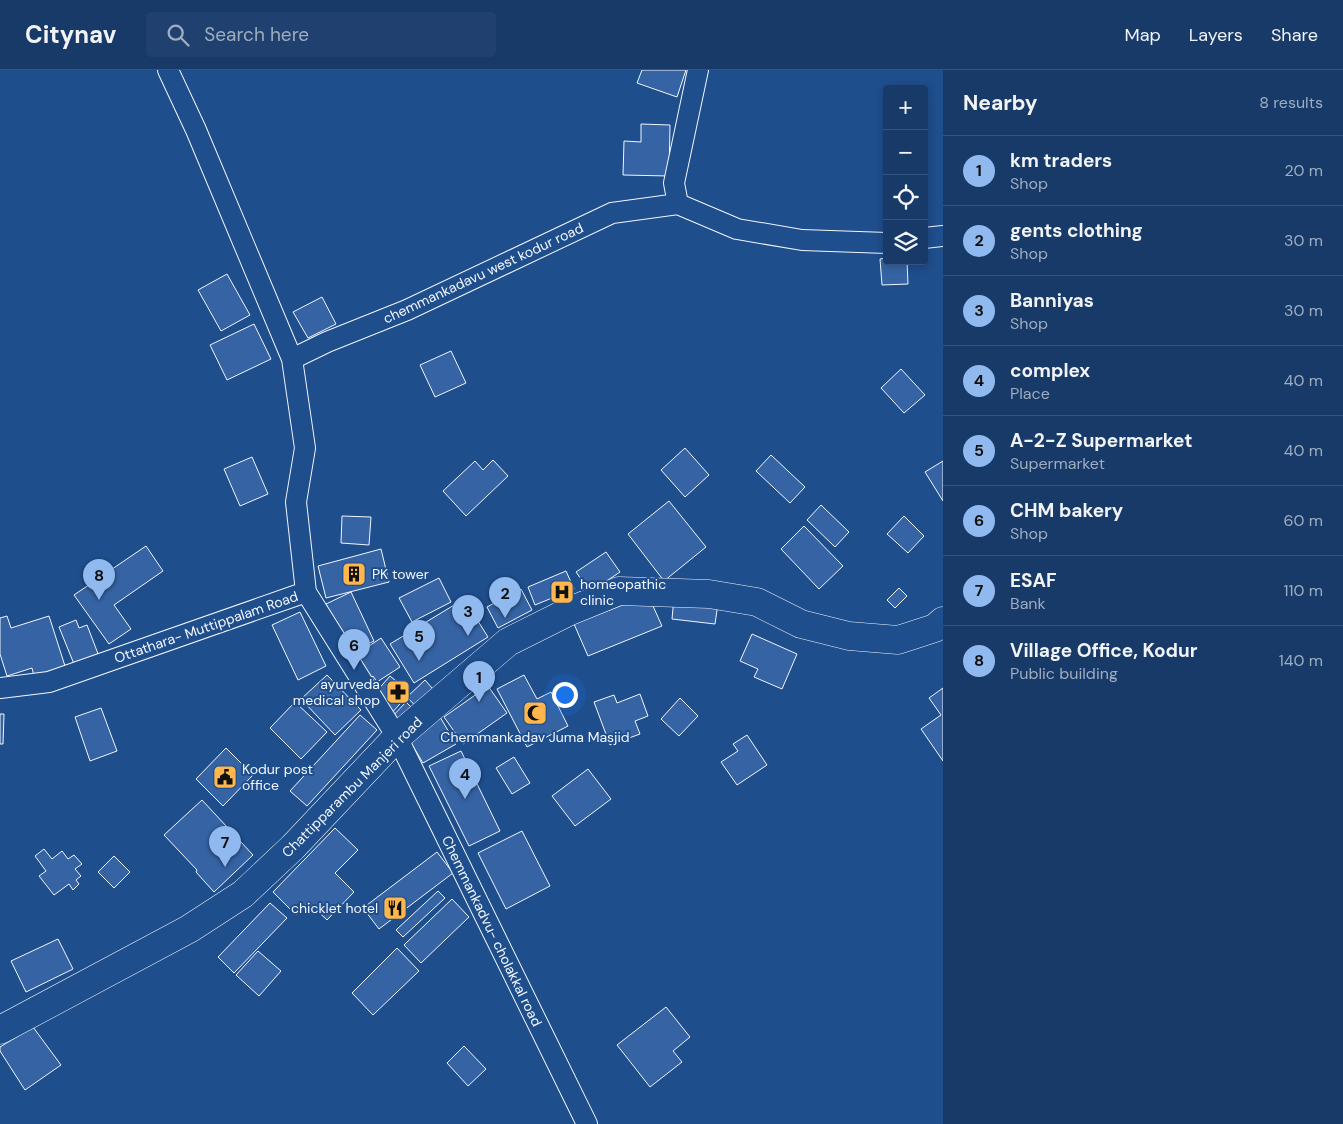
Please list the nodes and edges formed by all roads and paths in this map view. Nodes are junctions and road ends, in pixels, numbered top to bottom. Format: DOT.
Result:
graph roads {
  1 [pos="168,70"];
  2 [pos="698,70"];
  3 [pos="678,204"];
  4 [pos="943,236"];
  5 [pos="928,238"];
  6 [pos="883,243"];
  7 [pos="292,359"];
  8 [pos="306,592"];
  9 [pos="943,621"];
  10 [pos="0,688"];
  11 [pos="397,737"];
  12 [pos="0,1030"];
  13 [pos="587,1124"];
  1 -- 7 [label="street"];
  2 -- 3 [label="street"];
  3 -- 6 [label="street"];
  3 -- 7 [label="street, chemmankadavu west kodur road"];
  4 -- 5 [label="street"];
  7 -- 8 [label="street"];
  8 -- 10 [label="street, Ottathara- Muttippalam Road"];
  8 -- 11 [label="street, Ottathara- Muttippalam Road"];
  9 -- 11 [label="main road, Chattipparambu Manjeri road"];
  11 -- 12 [label="main road, Chattipparambu Manjeri road"];
  11 -- 13 [label="street, Chemmankadvu- cholakkal road"];
}
